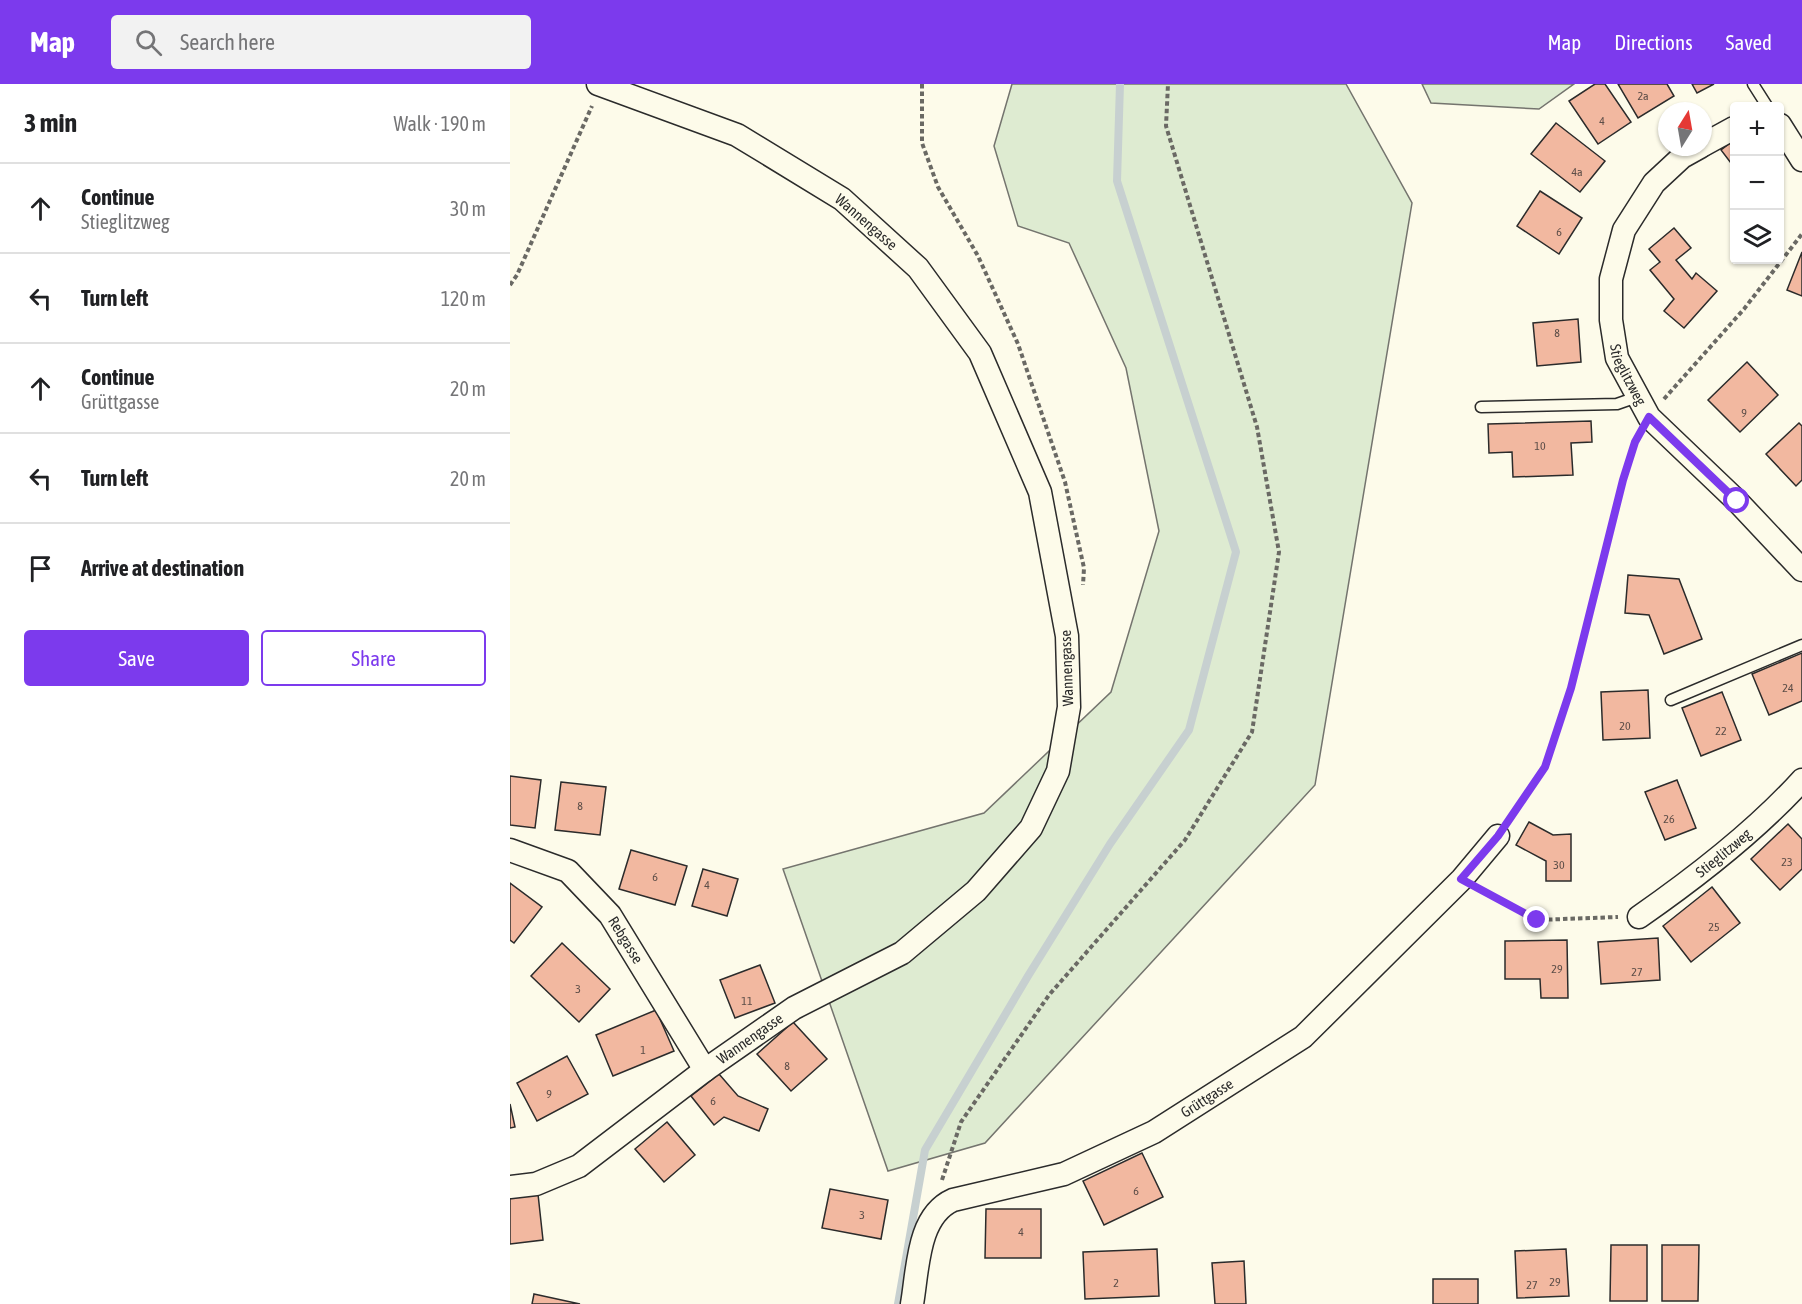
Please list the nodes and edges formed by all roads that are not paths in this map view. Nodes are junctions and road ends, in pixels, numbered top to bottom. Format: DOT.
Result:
graph roads {
  1 [pos="1753,84"];
  2 [pos="599,85"];
  3 [pos="1764,102"];
  4 [pos="1730,130"];
  5 [pos="1784,133"];
  6 [pos="1712,140"];
  7 [pos="1684,156"];
  8 [pos="1802,160"];
  9 [pos="1637,397"];
  10 [pos="1481,407"];
  11 [pos="1802,570"];
  12 [pos="1802,645"];
  13 [pos="1671,700"];
  14 [pos="1802,780"];
  15 [pos="1498,836"];
  16 [pos="510,850"];
  17 [pos="1639,917"];
  18 [pos="705,1070"];
  19 [pos="510,1187"];
  20 [pos="912,1304"];
  1 -- 3 [label="lane"];
  2 -- 18 [label="street, Wannengasse"];
  4 -- 6 [label="street, Stieglitzweg"];
  5 -- 8 [label="street"];
  7 -- 9 [label="street, Stieglitzweg"];
  9 -- 10 [label="lane"];
  9 -- 11 [label="street, Stieglitzweg"];
  12 -- 13 [label="lane"];
  14 -- 17 [label="street, Stieglitzweg"];
  15 -- 20 [label="street, Grüttgasse"];
  16 -- 18 [label="street, Rebgasse"];
  18 -- 19 [label="street, Wannengasse"];
}
